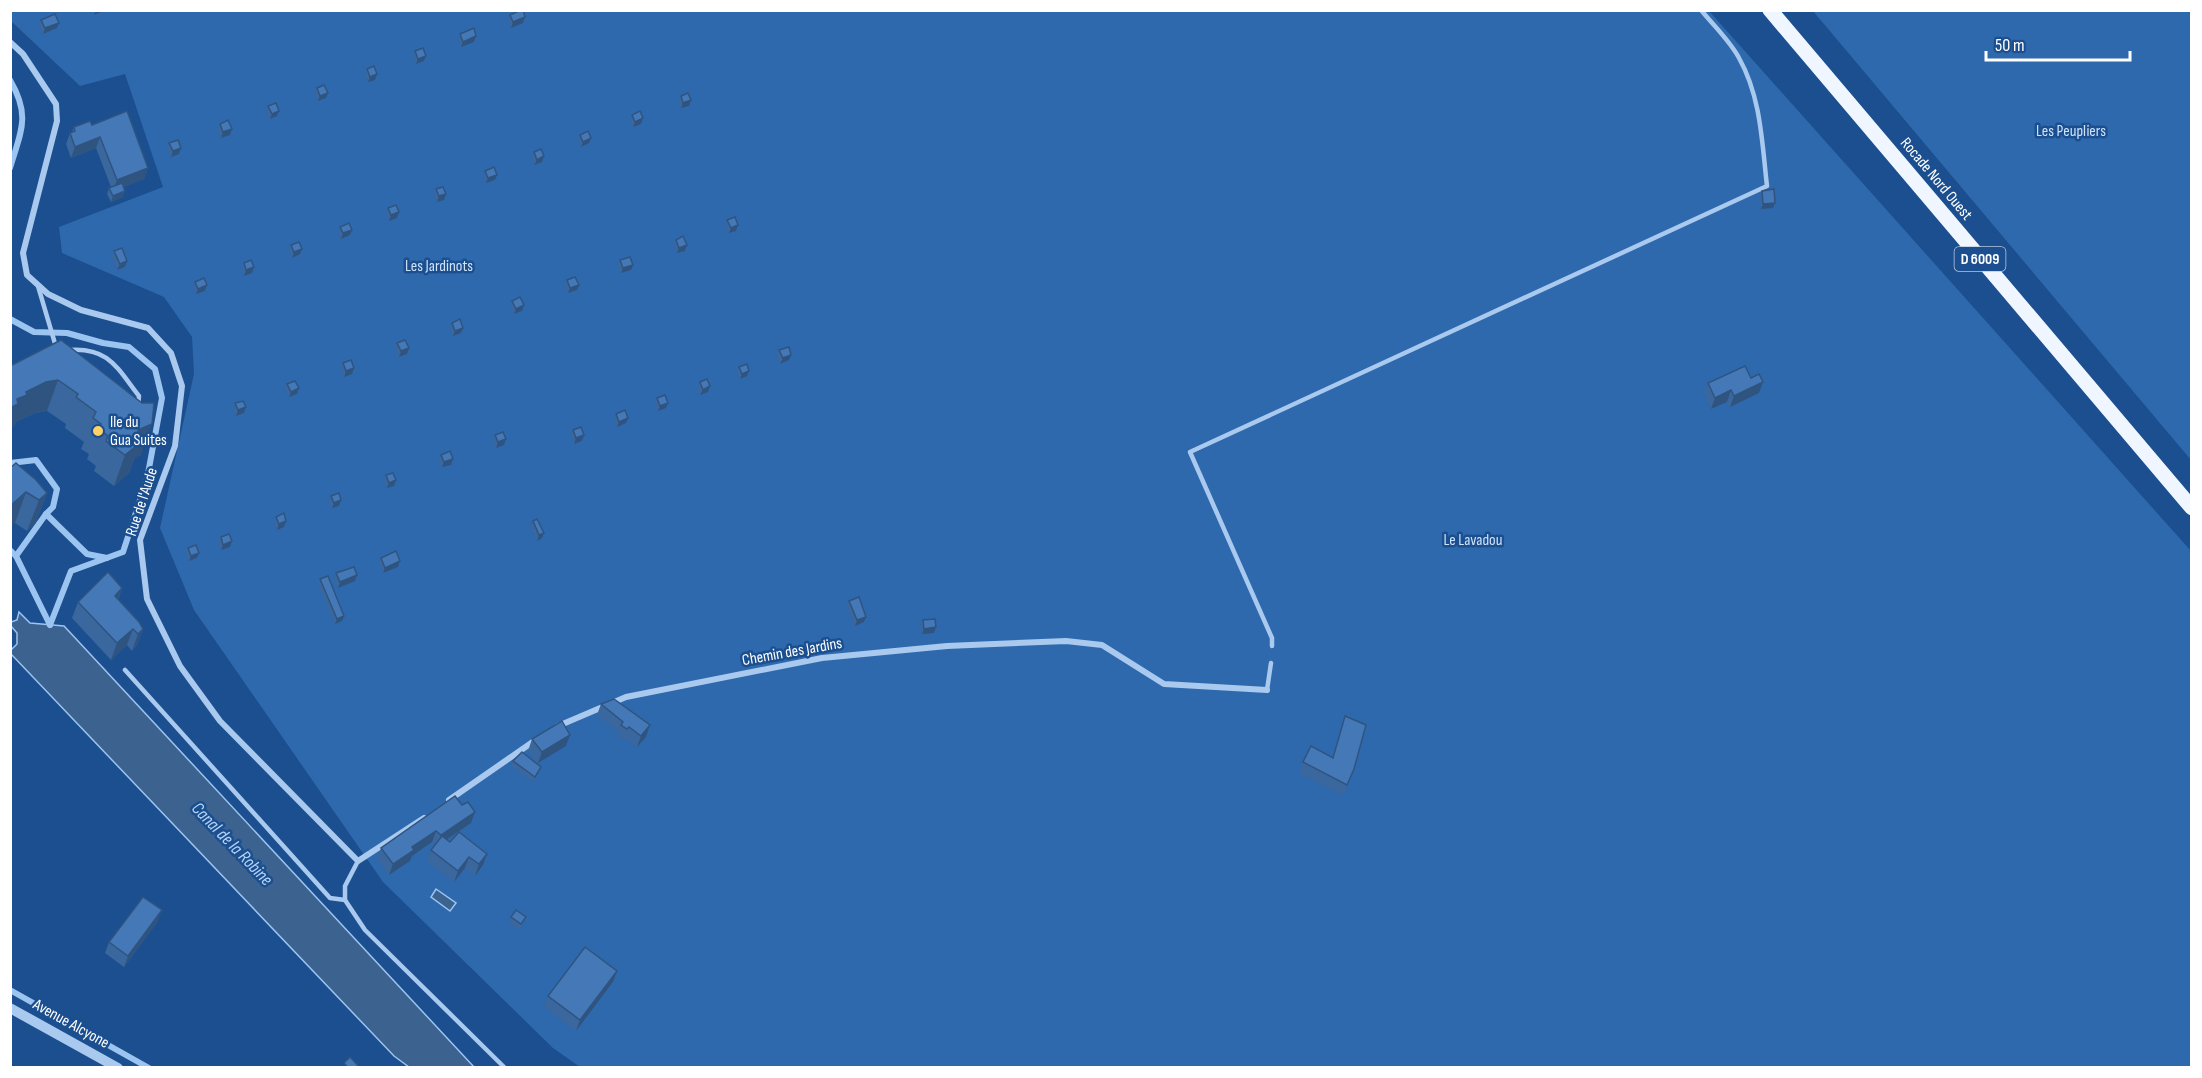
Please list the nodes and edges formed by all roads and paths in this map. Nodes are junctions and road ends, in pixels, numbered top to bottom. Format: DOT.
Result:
graph roads {
  1 [pos="1701,10"];
  2 [pos="1770,10"];
  3 [pos="10,42"];
  4 [pos="37,284"];
  5 [pos="67,350"];
  6 [pos="57,351"];
  7 [pos="136,414"];
  8 [pos="2192,508"];
  9 [pos="1272,646"];
  10 [pos="1271,663"];
  11 [pos="125,670"];
  12 [pos="1267,690"];
  13 [pos="554,727"];
  14 [pos="544,734"];
  15 [pos="438,808"];
  16 [pos="429,815"];
  17 [pos="358,861"];
  18 [pos="345,900"];
  19 [pos="10,1008"];
  20 [pos="118,1068"];
  21 [pos="505,1068"];
  1 -- 9 [label="lane"];
  2 -- 8 [label="main road, Rocade Nord Ouest / D 6009"];
  3 -- 4 [label="street, Rue de l'Aude"];
  4 -- 6 [label="lane"];
  4 -- 17 [label="street, Rue de l'Aude"];
  5 -- 7 [label="lane"];
  10 -- 12 [label="lane"];
  11 -- 18 [label="lane"];
  12 -- 13 [label="street, Chemin des Jardins"];
  14 -- 15 [label="street"];
  16 -- 17 [label="street"];
  17 -- 18 [label="lane"];
  18 -- 21 [label="lane"];
  19 -- 20 [label="street, Avenue Alcyone"];
}
